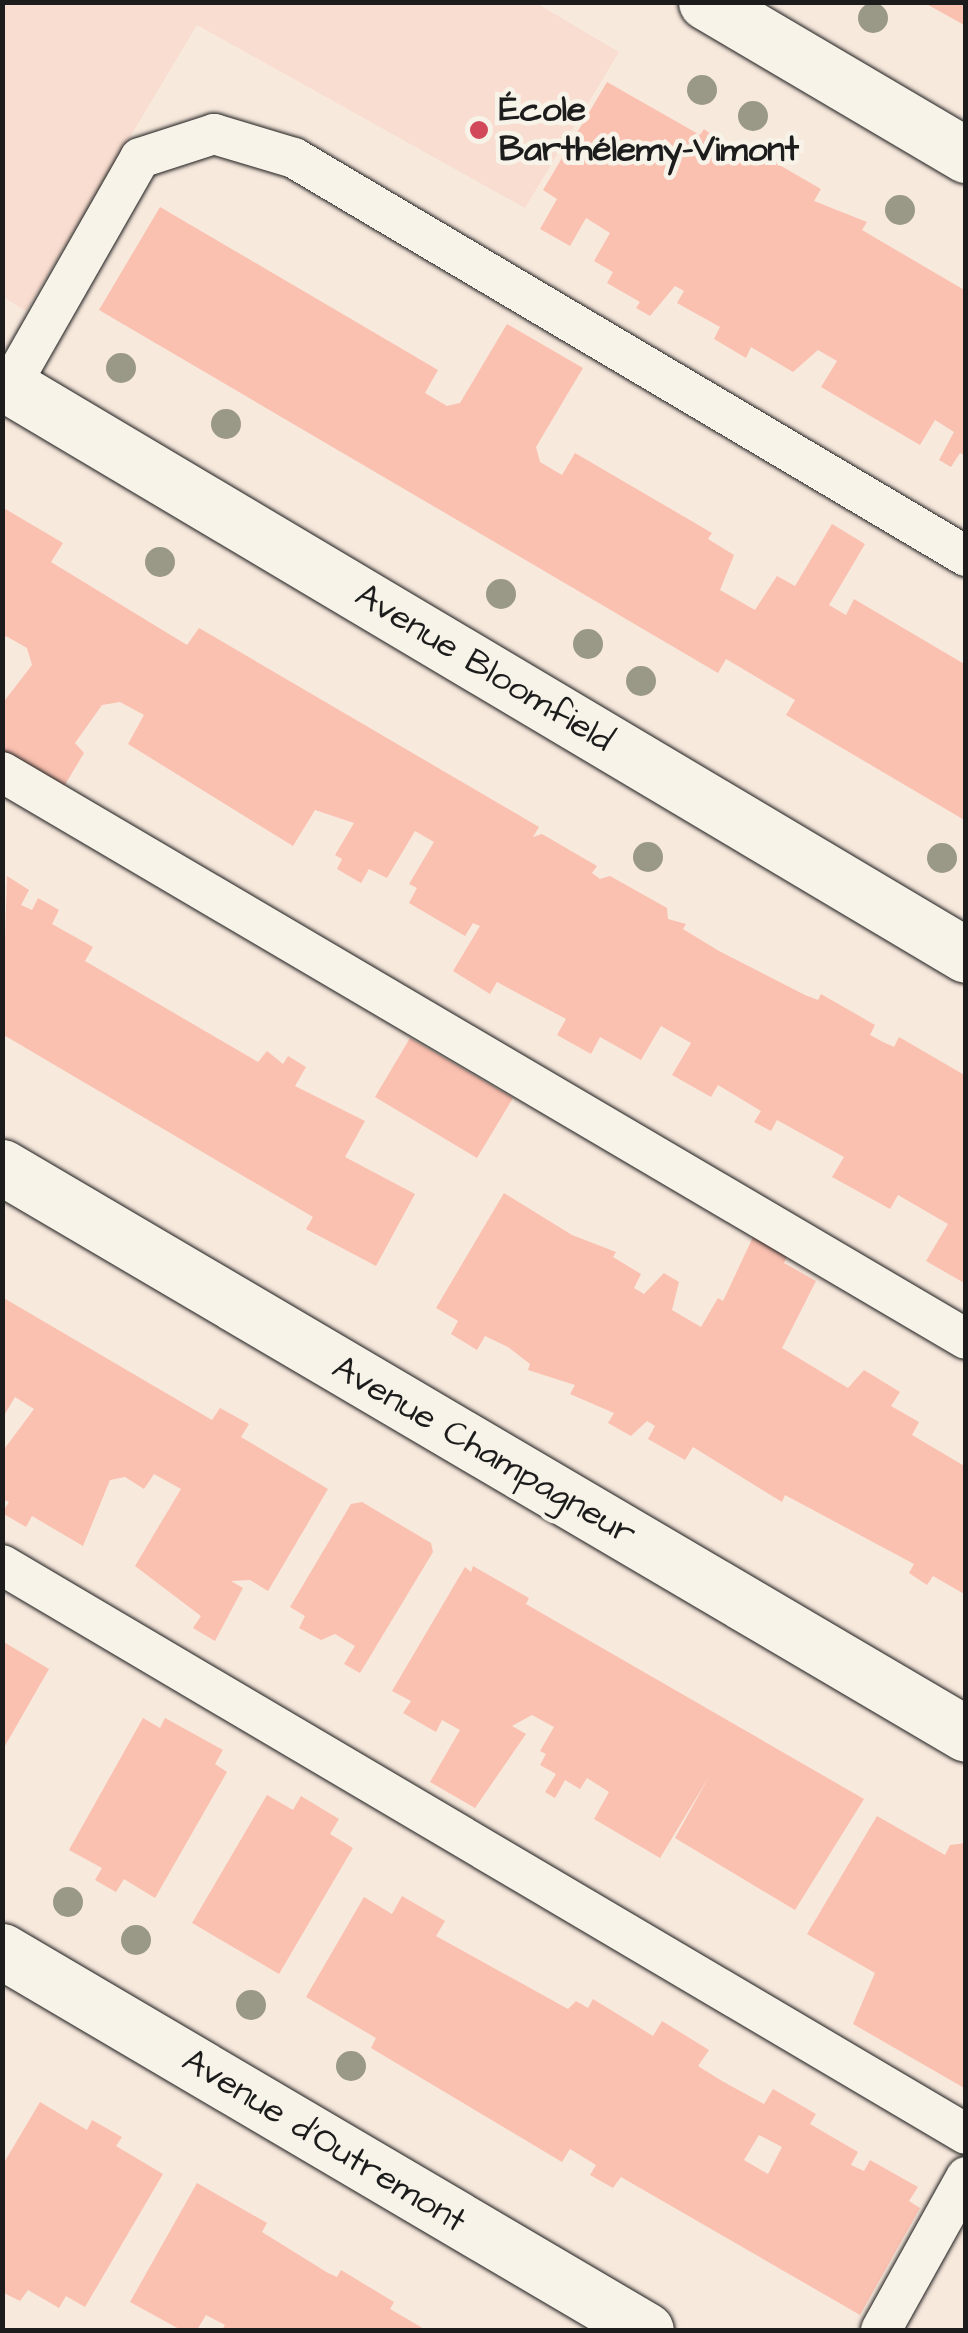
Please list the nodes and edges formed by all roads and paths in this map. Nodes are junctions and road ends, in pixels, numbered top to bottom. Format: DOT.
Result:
graph roads {
  1 [pos="706,2"];
  2 [pos="966,155"];
  3 [pos="6,384"];
  4 [pos="966,556"];
  5 [pos="2,772"];
  6 [pos="966,954"];
  7 [pos="2,1168"];
  8 [pos="966,1339"];
  9 [pos="2,1565"];
  10 [pos="966,1734"];
  11 [pos="2,1951"];
  12 [pos="966,2134"];
  13 [pos="966,2176"];
  14 [pos="646,2330"];
  15 [pos="881,2330"];
  1 -- 2 [label="street"];
  3 -- 4 [label="lane"];
  3 -- 6 [label="street, Avenue Bloomfield"];
  5 -- 8 [label="lane"];
  7 -- 10 [label="street, Avenue Champagneur"];
  9 -- 12 [label="lane"];
  11 -- 14 [label="street, Avenue d'Outremont"];
  13 -- 15 [label="lane"];
}
